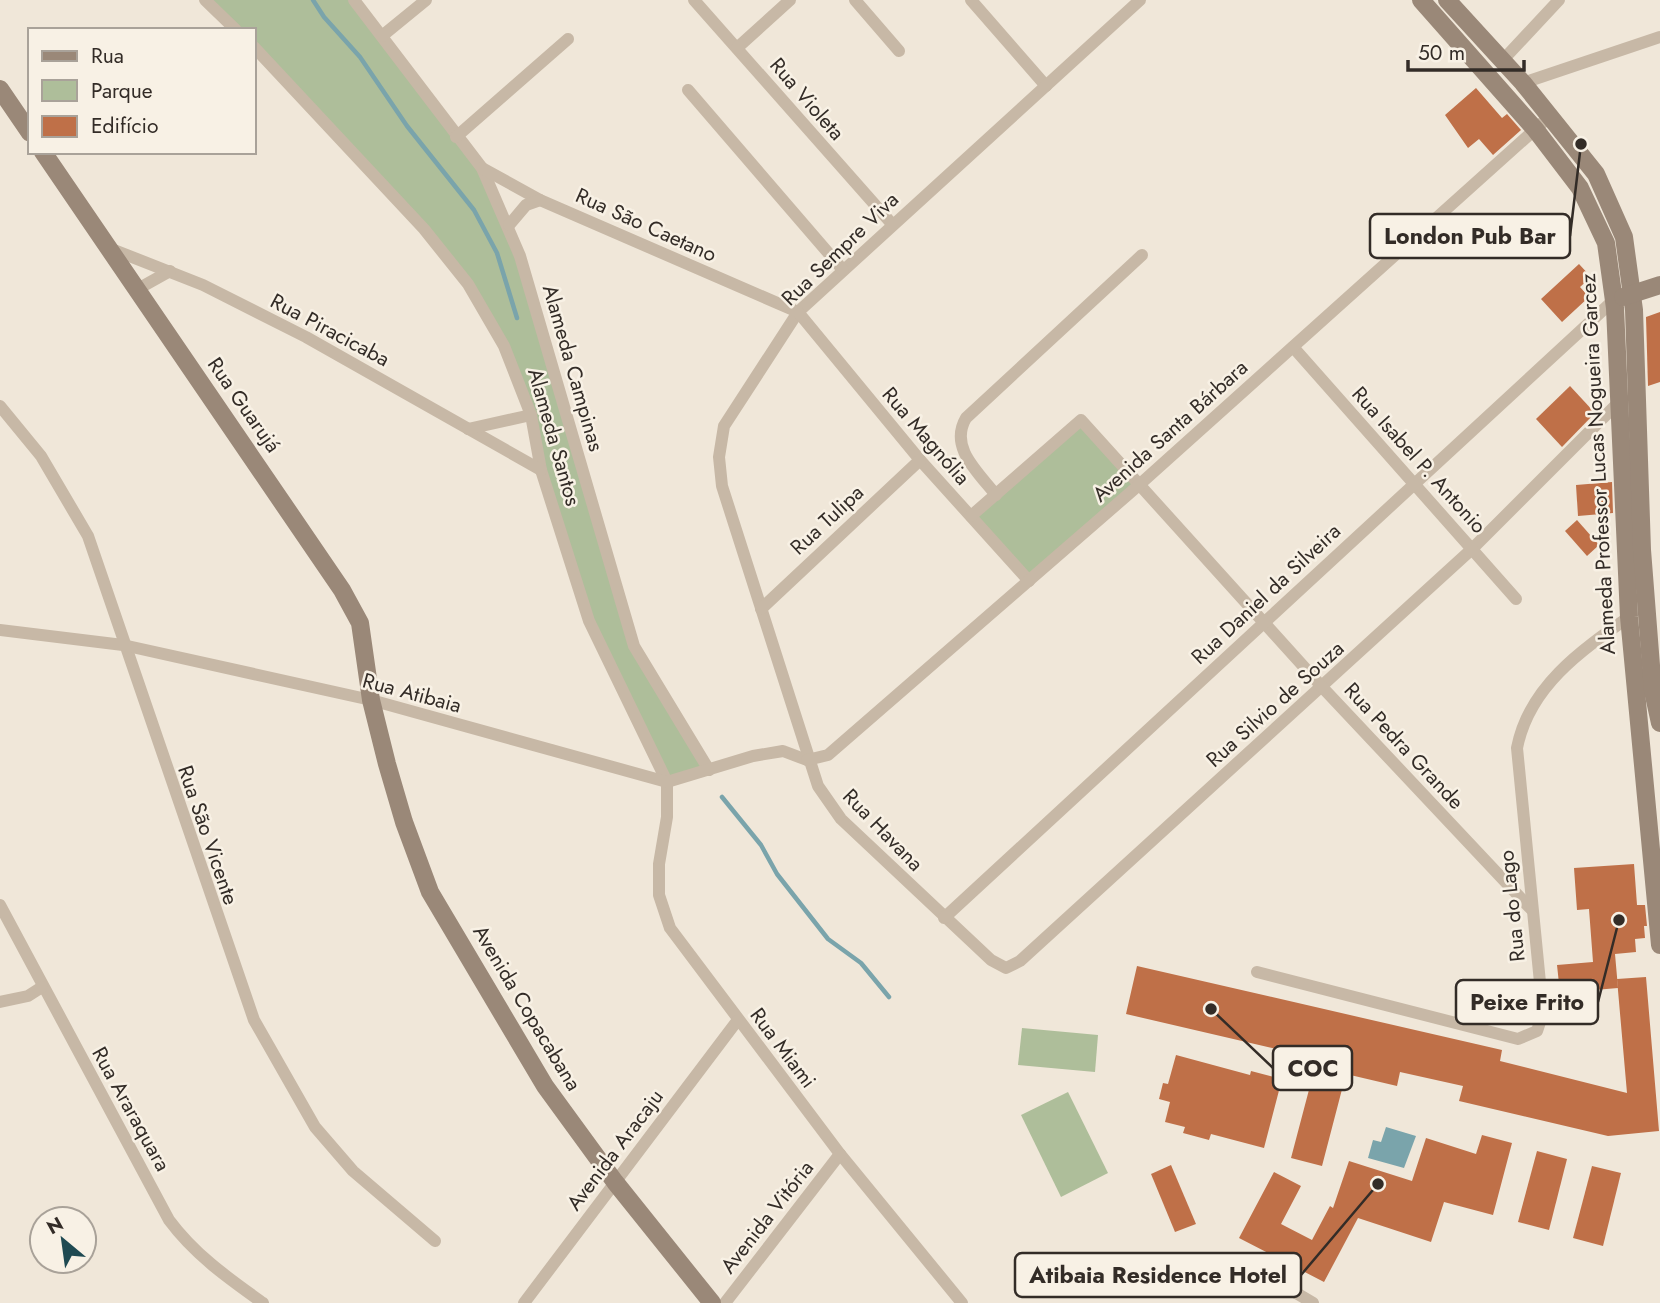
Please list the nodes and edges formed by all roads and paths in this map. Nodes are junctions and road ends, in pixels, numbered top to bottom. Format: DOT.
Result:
graph roads {
  1 [pos="205,0"];
  2 [pos="354,0"];
  3 [pos="426,0"];
  4 [pos="694,0"];
  5 [pos="790,0"];
  6 [pos="855,0"];
  7 [pos="971,0"];
  8 [pos="1140,0"];
  9 [pos="1421,0"];
  10 [pos="1447,0"];
  11 [pos="1559,0"];
  12 [pos="234,28"];
  13 [pos="382,36"];
  14 [pos="1660,37"];
  15 [pos="568,39"];
  16 [pos="737,48"];
  17 [pos="256,49"];
  18 [pos="899,51"];
  19 [pos="1502,61"];
  20 [pos="1523,83"];
  21 [pos="1046,86"];
  22 [pos="0,89"];
  23 [pos="688,89"];
  24 [pos="1550,116"];
  25 [pos="1535,129"];
  26 [pos="28,130"];
  27 [pos="456,136"];
  28 [pos="44,154"];
  29 [pos="482,168"];
  30 [pos="540,200"];
  31 [pos="892,224"];
  32 [pos="509,225"];
  33 [pos="107,247"];
  34 [pos="1142,255"];
  35 [pos="843,270"];
  36 [pos="170,271"];
  37 [pos="1660,285"];
  38 [pos="136,289"];
  39 [pos="1633,294"];
  40 [pos="1615,299"];
  41 [pos="798,312"];
  42 [pos="1293,347"];
  43 [pos="1619,402"];
  44 [pos="0,405"];
  45 [pos="531,415"];
  46 [pos="468,429"];
  47 [pos="920,460"];
  48 [pos="541,470"];
  49 [pos="1415,483"];
  50 [pos="1139,485"];
  51 [pos="996,495"];
  52 [pos="971,516"];
  53 [pos="1472,549"];
  54 [pos="1029,581"];
  55 [pos="1516,599"];
  56 [pos="761,609"];
  57 [pos="1629,617"];
  58 [pos="1264,623"];
  59 [pos="0,630"];
  60 [pos="123,645"];
  61 [pos="1323,688"];
  62 [pos="371,701"];
  63 [pos="1660,723"];
  64 [pos="807,760"];
  65 [pos="709,770"];
  66 [pos="667,782"];
  67 [pos="1656,873"];
  68 [pos="0,905"];
  69 [pos="1531,909"];
  70 [pos="944,918"];
  71 [pos="1660,945"];
  72 [pos="1258,972"];
  73 [pos="43,987"];
  74 [pos="0,1002"];
  75 [pos="737,1021"];
  76 [pos="840,1154"];
  77 [pos="615,1182"];
  78 [pos="435,1241"];
  79 [pos="1259,1271"];
  80 [pos="263,1303"];
  81 [pos="524,1303"];
  82 [pos="712,1303"];
  83 [pos="725,1303"];
  84 [pos="962,1303"];
  85 [pos="1313,1303"];
  1 -- 12 [label="street"];
  2 -- 13 [label="street, Alameda Campinas"];
  3 -- 13 [label="street"];
  4 -- 16 [label="street, Rua Violeta"];
  5 -- 16 [label="street"];
  6 -- 18 [label="street"];
  7 -- 21 [label="street"];
  8 -- 21 [label="street, Rua Sempre Viva"];
  9 -- 25 [label="main road, Alameda Professor Lucas Nogueira Garcez"];
  10 -- 19 [label="main road, Alameda Professor Lucas Nogueira Garcez"];
  11 -- 19 [label="street"];
  13 -- 27 [label="street, Alameda Campinas"];
  14 -- 20 [label="street"];
  15 -- 27 [label="street"];
  16 -- 31 [label="street, Rua Violeta"];
  17 -- 45 [label="street, Alameda Santos"];
  19 -- 20 [label="main road, Alameda Professor Lucas Nogueira Garcez"];
  20 -- 24 [label="main road, Alameda Professor Lucas Nogueira Garcez"];
  21 -- 31 [label="street, Rua Sempre Viva"];
  22 -- 26 [label="main road"];
  23 -- 35 [label="street"];
  24 -- 25 [label="street, Avenida Santa Bárbara"];
  24 -- 39 [label="main road, Alameda Professor Lucas Nogueira Garcez"];
  25 -- 40 [label="main road, Alameda Professor Lucas Nogueira Garcez"];
  25 -- 42 [label="street, Avenida Santa Bárbara"];
  27 -- 29 [label="street, Alameda Campinas"];
  28 -- 33 [label="main road, Rua Guarujá"];
  29 -- 30 [label="street, Rua São Caetano"];
  29 -- 32 [label="street, Alameda Campinas"];
  30 -- 32 [label="street"];
  30 -- 41 [label="street, Rua São Caetano"];
  31 -- 35 [label="street, Rua Sempre Viva"];
  32 -- 65 [label="street, Alameda Campinas"];
  33 -- 36 [label="street, Rua Piracicaba"];
  33 -- 38 [label="main road, Rua Guarujá"];
  34 -- 51 [label="street"];
  35 -- 41 [label="street, Rua Sempre Viva"];
  36 -- 38 [label="street"];
  36 -- 46 [label="street, Rua Piracicaba"];
  37 -- 39 [label="main road"];
  38 -- 62 [label="main road, Rua Guarujá"];
  39 -- 40 [label="main road"];
  39 -- 63 [label="main road, Alameda Professor Lucas Nogueira Garcez"];
  40 -- 43 [label="main road, Alameda Professor Lucas Nogueira Garcez"];
  40 -- 49 [label="street, Rua Daniel da Silveira"];
  41 -- 47 [label="street, Rua Magnólia"];
  41 -- 56 [label="street, Rua Sempre Viva"];
  42 -- 49 [label="street, Rua Isabel P. Antonio"];
  42 -- 50 [label="street, Avenida Santa Bárbara"];
  43 -- 53 [label="street, Rua Silvio de Souza"];
  43 -- 57 [label="main road, Alameda Professor Lucas Nogueira Garcez"];
  44 -- 60 [label="street, Rua São Vicente"];
  45 -- 46 [label="street"];
  45 -- 48 [label="street, Alameda Santos"];
  46 -- 48 [label="street, Rua Piracicaba"];
  47 -- 52 [label="street, Rua Magnólia"];
  47 -- 56 [label="street, Rua Tulipa"];
  48 -- 66 [label="street, Alameda Santos"];
  49 -- 53 [label="street, Rua Isabel P. Antonio"];
  49 -- 58 [label="street, Rua Daniel da Silveira"];
  50 -- 51 [label="street, Rua Pedra Grande"];
  50 -- 54 [label="street, Avenida Santa Bárbara"];
  50 -- 58 [label="street, Rua Pedra Grande"];
  51 -- 52 [label="street"];
  52 -- 54 [label="street, Rua Magnólia"];
  53 -- 55 [label="street, Rua Isabel P. Antonio"];
  53 -- 61 [label="street, Rua Silvio de Souza"];
  54 -- 64 [label="street, Avenida Santa Bárbara"];
  56 -- 64 [label="street, Rua Sempre Viva"];
  57 -- 67 [label="main road, Alameda Professor Lucas Nogueira Garcez"];
  57 -- 69 [label="street, Rua do Lago"];
  58 -- 61 [label="street, Rua Pedra Grande"];
  58 -- 70 [label="street, Rua Daniel da Silveira"];
  59 -- 60 [label="street, Rua Atibaia"];
  60 -- 62 [label="street, Rua Atibaia"];
  60 -- 78 [label="street, Rua São Vicente"];
  61 -- 69 [label="street, Rua Pedra Grande"];
  61 -- 70 [label="street, Rua Silvio de Souza"];
  62 -- 66 [label="street, Rua Atibaia"];
  62 -- 77 [label="main road, Avenida Copacabana"];
  64 -- 65 [label="street"];
  64 -- 70 [label="street, Rua Havana"];
  65 -- 66 [label="street"];
  66 -- 75 [label="street, Rua Miami"];
  67 -- 71 [label="main road, Alameda Professor Lucas Nogueira Garcez"];
  68 -- 73 [label="street, Rua Araraquara"];
  69 -- 72 [label="street, Rua do Lago"];
  73 -- 74 [label="street"];
  73 -- 80 [label="street, Rua Araraquara"];
  75 -- 76 [label="street, Rua Miami"];
  75 -- 77 [label="street, Avenida Aracaju"];
  76 -- 83 [label="street, Avenida Vitória"];
  76 -- 84 [label="street, Rua Miami"];
  77 -- 81 [label="street, Avenida Aracaju"];
  77 -- 82 [label="main road, Avenida Copacabana"];
  79 -- 85 [label="street"];
}
